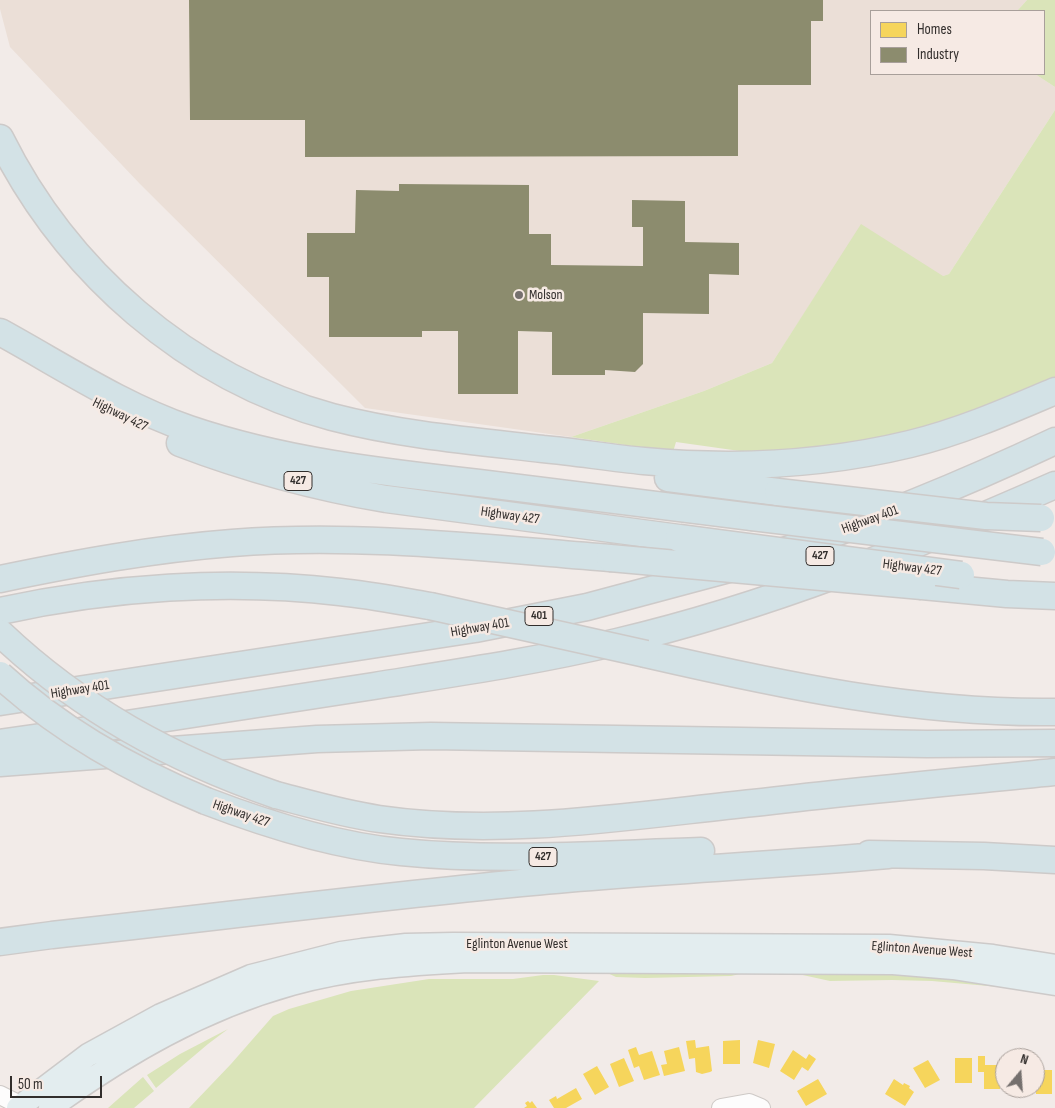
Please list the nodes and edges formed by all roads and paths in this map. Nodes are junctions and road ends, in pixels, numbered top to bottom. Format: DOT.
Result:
graph roads {
  1 [pos="0,138"];
  2 [pos="0,169"];
  3 [pos="0,332"];
  4 [pos="0,336"];
  5 [pos="1055,391"];
  6 [pos="1055,441"];
  7 [pos="1055,485"];
  8 [pos="1048,517"];
  9 [pos="1049,553"];
  10 [pos="0,579"];
  11 [pos="1055,588"];
  12 [pos="1055,596"];
  13 [pos="0,611"];
  14 [pos="0,633"];
  15 [pos="0,675"];
  16 [pos="0,702"];
  17 [pos="1055,712"];
  18 [pos="0,743"];
  19 [pos="1055,743"];
  20 [pos="0,763"];
  21 [pos="1055,772"];
  22 [pos="888,855"];
  23 [pos="1055,860"];
  24 [pos="52,935"];
  25 [pos="0,938"];
  26 [pos="0,942"];
  27 [pos="1055,966"];
  28 [pos="1055,984"];
  29 [pos="0,1095"];
  30 [pos="22,1107"];
  31 [pos="50,1108"];
  32 [pos="721,1108"];
  33 [pos="761,1108"];
  1 -- 5 [label="highway"];
  2 -- 8 [label="highway, bridge"];
  3 -- 9 [label="highway, bridge"];
  4 -- 11 [label="highway, Highway 427 / 427, bridge"];
  6 -- 16 [label="highway, Highway 401 / 401"];
  7 -- 18 [label="highway"];
  10 -- 12 [label="highway, bridge"];
  13 -- 17 [label="highway, bridge"];
  14 -- 21 [label="highway, bridge"];
  15 -- 22 [label="highway, Highway 427 / 427, bridge"];
  19 -- 20 [label="highway"];
  22 -- 23 [label="highway, Highway 427 / 427"];
  22 -- 24 [label="highway"];
  24 -- 25 [label="highway"];
  24 -- 26 [label="highway"];
  27 -- 30 [label="main road, Eglinton Avenue West"];
  28 -- 31 [label="main road, Eglinton Avenue West"];
  29 -- 30 [label="street"];
  32 -- 33 [label="street"];
}
